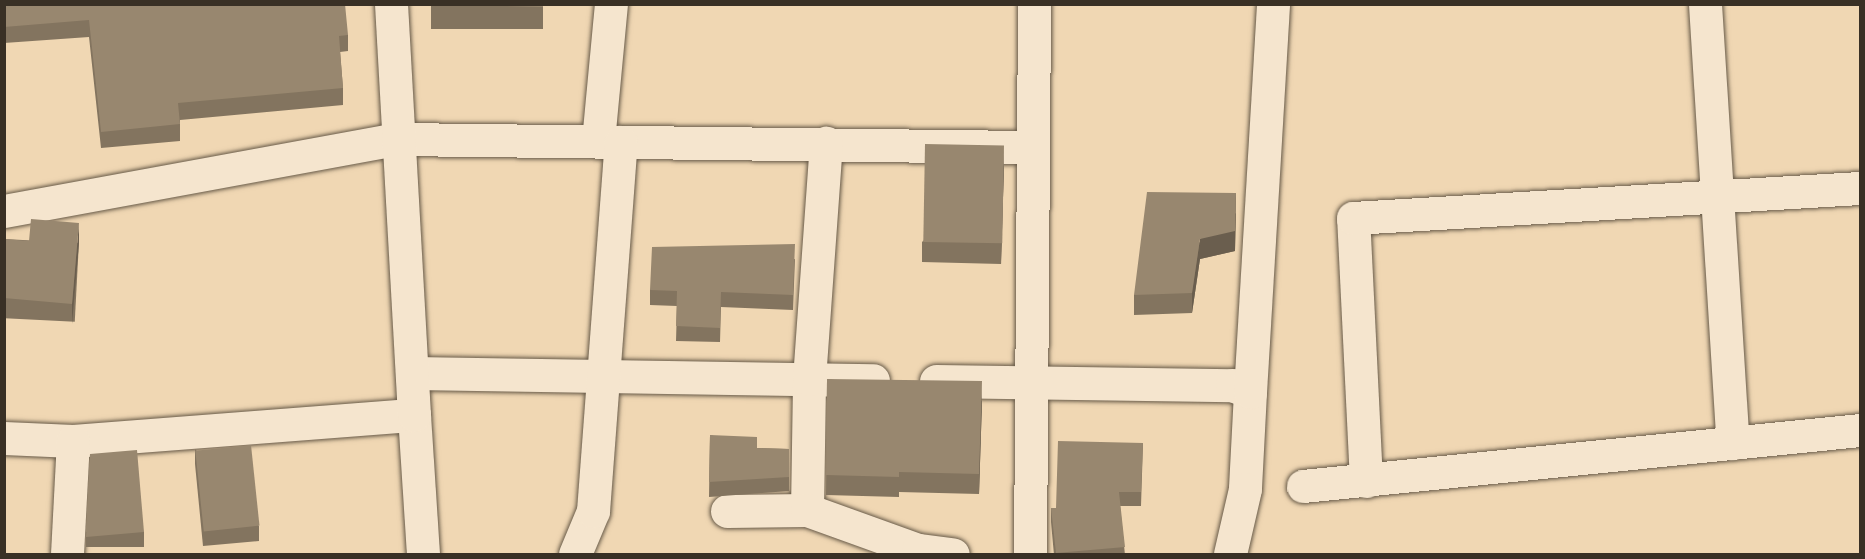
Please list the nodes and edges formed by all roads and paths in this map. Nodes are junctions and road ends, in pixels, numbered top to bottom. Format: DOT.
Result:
graph roads {
  1 [pos="392,4"];
  2 [pos="611,4"];
  3 [pos="1034,4"];
  4 [pos="1273,4"];
  5 [pos="1705,4"];
  6 [pos="398,139"];
  7 [pos="610,142"];
  8 [pos="826,143"];
  9 [pos="1030,147"];
  10 [pos="1860,188"];
  11 [pos="1716,196"];
  12 [pos="4,211"];
  13 [pos="413,373"];
  14 [pos="602,374"];
  15 [pos="809,379"];
  16 [pos="1030,383"];
  17 [pos="1250,392"];
  18 [pos="414,415"];
  19 [pos="1860,430"];
  20 [pos="4,438"];
  21 [pos="73,441"];
  22 [pos="1733,443"];
  23 [pos="1366,481"];
  24 [pos="1303,486"];
  25 [pos="807,510"];
  26 [pos="727,511"];
  27 [pos="67,555"];
  28 [pos="423,555"];
  29 [pos="575,555"];
  30 [pos="953,555"];
  31 [pos="1030,555"];
  32 [pos="1230,555"];
  1 -- 6 [label="street"];
  2 -- 7 [label="street"];
  3 -- 9 [label="street"];
  4 -- 17 [label="street"];
  5 -- 11 [label="street"];
  6 -- 7 [label="street"];
  6 -- 12 [label="street"];
  6 -- 13 [label="street"];
  7 -- 8 [label="street"];
  7 -- 14 [label="street"];
  8 -- 9 [label="street"];
  8 -- 15 [label="street"];
  9 -- 16 [label="street"];
  10 -- 11 [label="street"];
  11 -- 22 [label="street"];
  11 -- 23 [label="street"];
  13 -- 14 [label="street"];
  13 -- 18 [label="street"];
  14 -- 15 [label="street"];
  14 -- 29 [label="street"];
  15 -- 16 [label="street"];
  15 -- 25 [label="street"];
  16 -- 17 [label="street"];
  16 -- 31 [label="street"];
  17 -- 32 [label="street"];
  18 -- 21 [label="street"];
  18 -- 28 [label="street"];
  19 -- 22 [label="street"];
  20 -- 21 [label="street"];
  21 -- 27 [label="street"];
  22 -- 23 [label="street"];
  23 -- 24 [label="street"];
  25 -- 26 [label="street"];
  25 -- 30 [label="street"];
}
